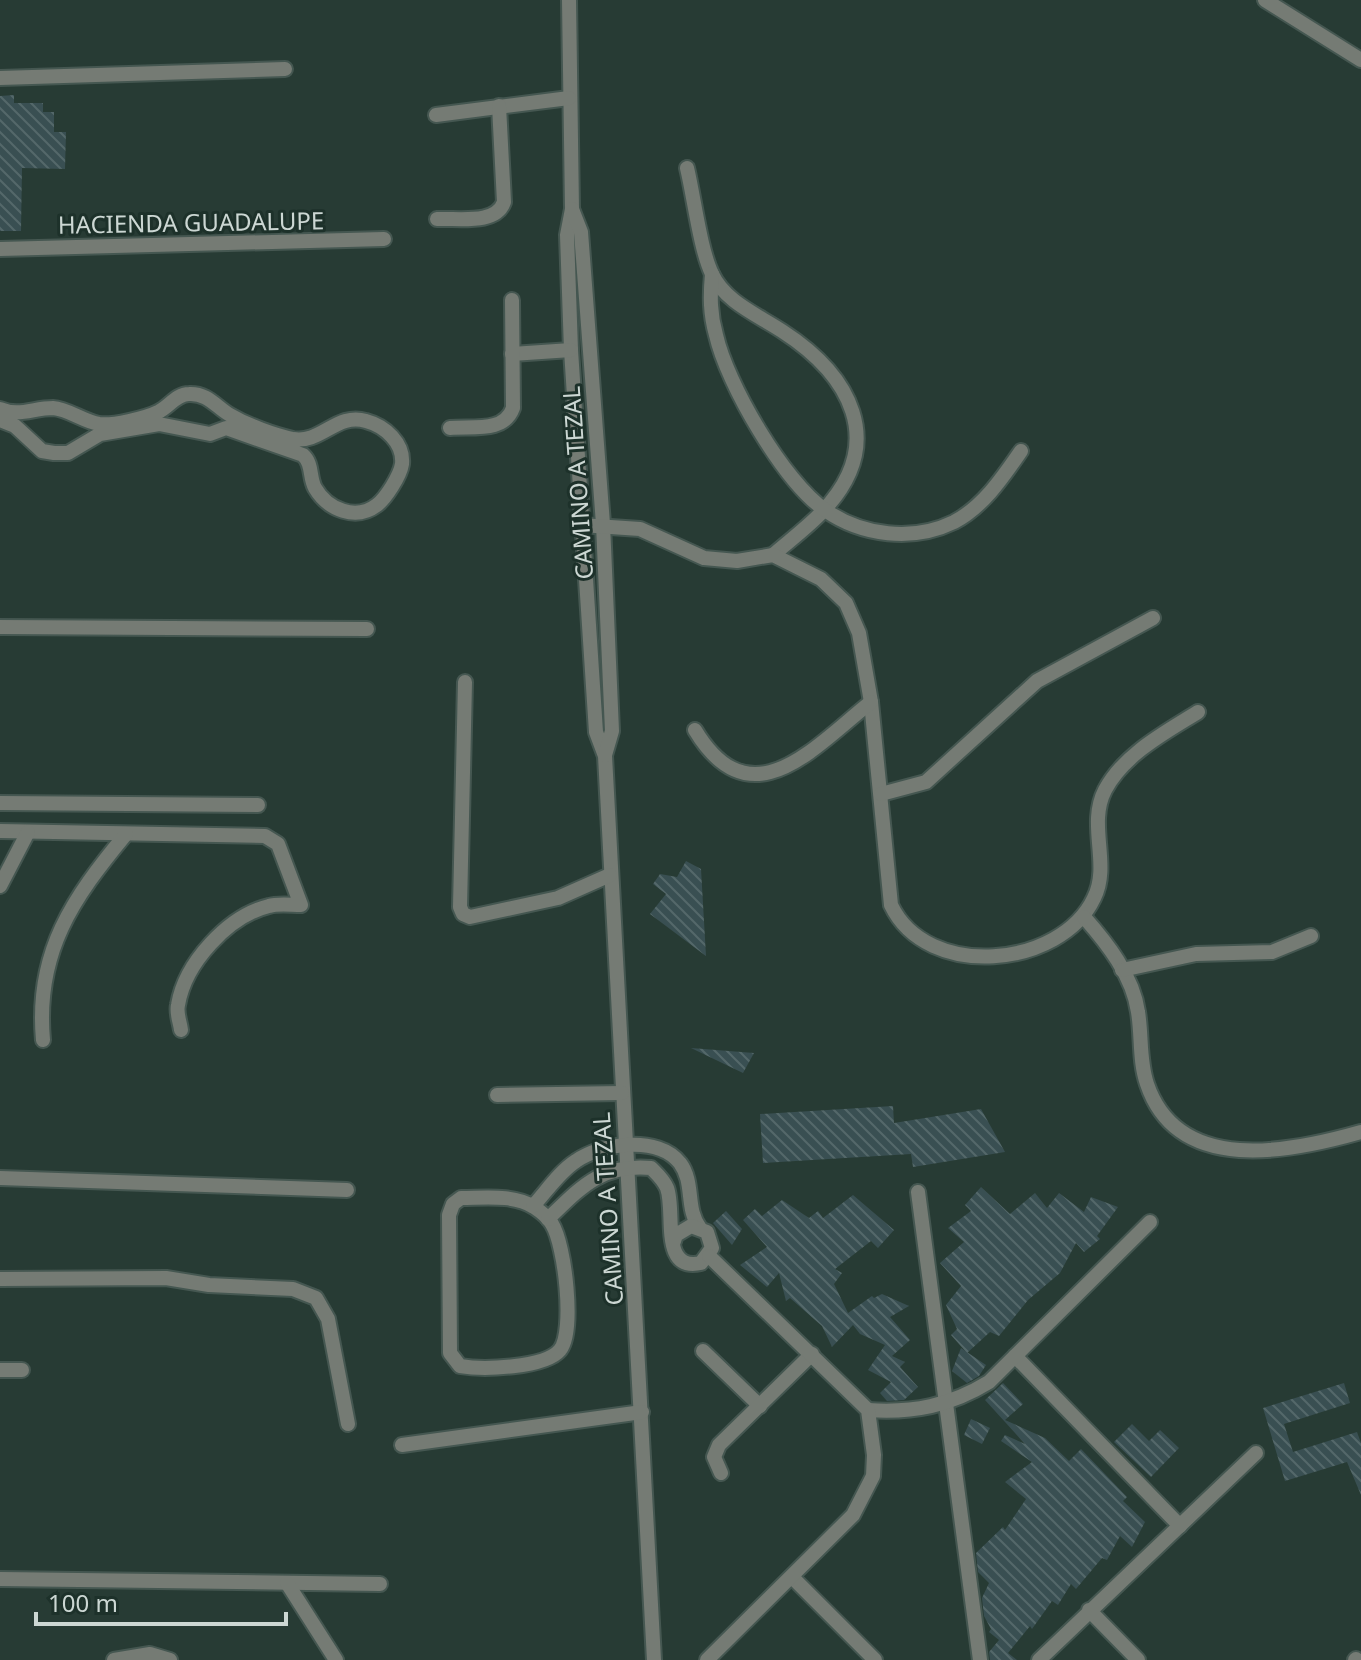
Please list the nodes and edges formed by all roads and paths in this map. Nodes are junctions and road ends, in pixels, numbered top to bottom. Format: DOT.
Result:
graph roads {
  1 [pos="569,0"];
  2 [pos="1265,0"];
  3 [pos="1361,60"];
  4 [pos="285,69"];
  5 [pos="0,78"];
  6 [pos="569,98"];
  7 [pos="499,106"];
  8 [pos="436,115"];
  9 [pos="687,168"];
  10 [pos="572,209"];
  11 [pos="437,219"];
  12 [pos="384,239"];
  13 [pos="0,249"];
  14 [pos="712,274"];
  15 [pos="512,300"];
  16 [pos="571,350"];
  17 [pos="512,354"];
  18 [pos="0,409"];
  19 [pos="0,420"];
  20 [pos="450,428"];
  21 [pos="1021,451"];
  22 [pos="824,510"];
  23 [pos="603,524"];
  24 [pos="581,525"];
  25 [pos="773,555"];
  26 [pos="1153,618"];
  27 [pos="0,627"];
  28 [pos="367,629"];
  29 [pos="465,682"];
  30 [pos="871,702"];
  31 [pos="1198,712"];
  32 [pos="695,730"];
  33 [pos="605,756"];
  34 [pos="881,794"];
  35 [pos="0,803"];
  36 [pos="258,805"];
  37 [pos="0,831"];
  38 [pos="28,832"];
  39 [pos="126,834"];
  40 [pos="610,875"];
  41 [pos="0,886"];
  42 [pos="1084,917"];
  43 [pos="1311,936"];
  44 [pos="1122,970"];
  45 [pos="181,1030"];
  46 [pos="43,1040"];
  47 [pos="622,1093"];
  48 [pos="497,1095"];
  49 [pos="1361,1132"];
  50 [pos="624,1144"];
  51 [pos="625,1166"];
  52 [pos="0,1178"];
  53 [pos="347,1190"];
  54 [pos="918,1192"];
  55 [pos="533,1206"];
  56 [pos="548,1219"];
  57 [pos="1150,1222"];
  58 [pos="700,1228"];
  59 [pos="673,1244"];
  60 [pos="709,1256"];
  61 [pos="0,1279"];
  62 [pos="703,1351"];
  63 [pos="812,1354"];
  64 [pos="1015,1356"];
  65 [pos="0,1370"];
  66 [pos="22,1370"];
  67 [pos="948,1403"];
  68 [pos="760,1406"];
  69 [pos="868,1410"];
  70 [pos="642,1412"];
  71 [pos="348,1424"];
  72 [pos="402,1445"];
  73 [pos="1256,1453"];
  74 [pos="721,1473"];
  75 [pos="1180,1526"];
  76 [pos="792,1577"];
  77 [pos="0,1579"];
  78 [pos="287,1583"];
  79 [pos="380,1584"];
  80 [pos="1089,1610"];
  81 [pos="114,1660"];
  82 [pos="170,1660"];
  83 [pos="336,1660"];
  84 [pos="654,1660"];
  85 [pos="707,1660"];
  86 [pos="875,1660"];
  87 [pos="980,1660"];
  88 [pos="1039,1660"];
  89 [pos="1138,1660"];
  1 -- 6 [label="street, CAMINO A TEZAL"];
  2 -- 3 [label="street"];
  4 -- 5 [label="street"];
  6 -- 7 [label="street"];
  6 -- 10 [label="street, CAMINO A TEZAL"];
  7 -- 8 [label="street"];
  7 -- 11 [label="street"];
  9 -- 14 [label="street"];
  10 -- 16 [label="street, CAMINO A TEZAL"];
  10 -- 23 [label="street, CAMINO A TEZAL"];
  12 -- 13 [label="street, HACIENDA GUADALUPE"];
  14 -- 22 [label="street"];
  14 -- 22 [label="street"];
  15 -- 17 [label="street"];
  16 -- 17 [label="street"];
  16 -- 24 [label="street, CAMINO A TEZAL"];
  17 -- 20 [label="street"];
  18 -- 19 [label="street"];
  21 -- 22 [label="street"];
  22 -- 25 [label="street"];
  23 -- 24 [label="street"];
  23 -- 25 [label="street"];
  23 -- 33 [label="street, CAMINO A TEZAL"];
  24 -- 33 [label="street, CAMINO A TEZAL"];
  25 -- 30 [label="street"];
  26 -- 34 [label="street"];
  27 -- 28 [label="street"];
  29 -- 40 [label="street"];
  30 -- 32 [label="street"];
  30 -- 34 [label="street"];
  31 -- 42 [label="street"];
  33 -- 40 [label="street, CAMINO A TEZAL"];
  34 -- 42 [label="street"];
  35 -- 36 [label="street"];
  37 -- 38 [label="street"];
  38 -- 39 [label="street"];
  38 -- 41 [label="street"];
  39 -- 45 [label="street"];
  39 -- 46 [label="street"];
  40 -- 47 [label="street, CAMINO A TEZAL"];
  42 -- 44 [label="street"];
  43 -- 44 [label="street"];
  44 -- 49 [label="street"];
  47 -- 48 [label="street"];
  47 -- 50 [label="street, CAMINO A TEZAL"];
  50 -- 51 [label="street, CAMINO A TEZAL"];
  50 -- 55 [label="street"];
  50 -- 58 [label="street"];
  51 -- 56 [label="street"];
  51 -- 59 [label="street"];
  51 -- 70 [label="street, CAMINO A TEZAL"];
  52 -- 53 [label="street"];
  54 -- 67 [label="street"];
  55 -- 56 [label="street"];
  55 -- 56 [label="street"];
  57 -- 64 [label="street"];
  58 -- 59 [label="street"];
  58 -- 60 [label="street"];
  59 -- 60 [label="street"];
  60 -- 63 [label="street"];
  61 -- 71 [label="street"];
  62 -- 68 [label="street"];
  63 -- 68 [label="street"];
  63 -- 69 [label="street"];
  64 -- 67 [label="street"];
  64 -- 75 [label="street"];
  65 -- 66 [label="street"];
  67 -- 69 [label="street"];
  67 -- 87 [label="street"];
  68 -- 74 [label="street"];
  69 -- 76 [label="street"];
  70 -- 72 [label="street"];
  70 -- 84 [label="street, CAMINO A TEZAL"];
  73 -- 75 [label="street"];
  75 -- 80 [label="street"];
  76 -- 85 [label="street"];
  76 -- 86 [label="street"];
  77 -- 78 [label="street"];
  78 -- 79 [label="street"];
  78 -- 83 [label="street"];
  80 -- 88 [label="street"];
  80 -- 89 [label="street"];
  81 -- 82 [label="street"];
}
